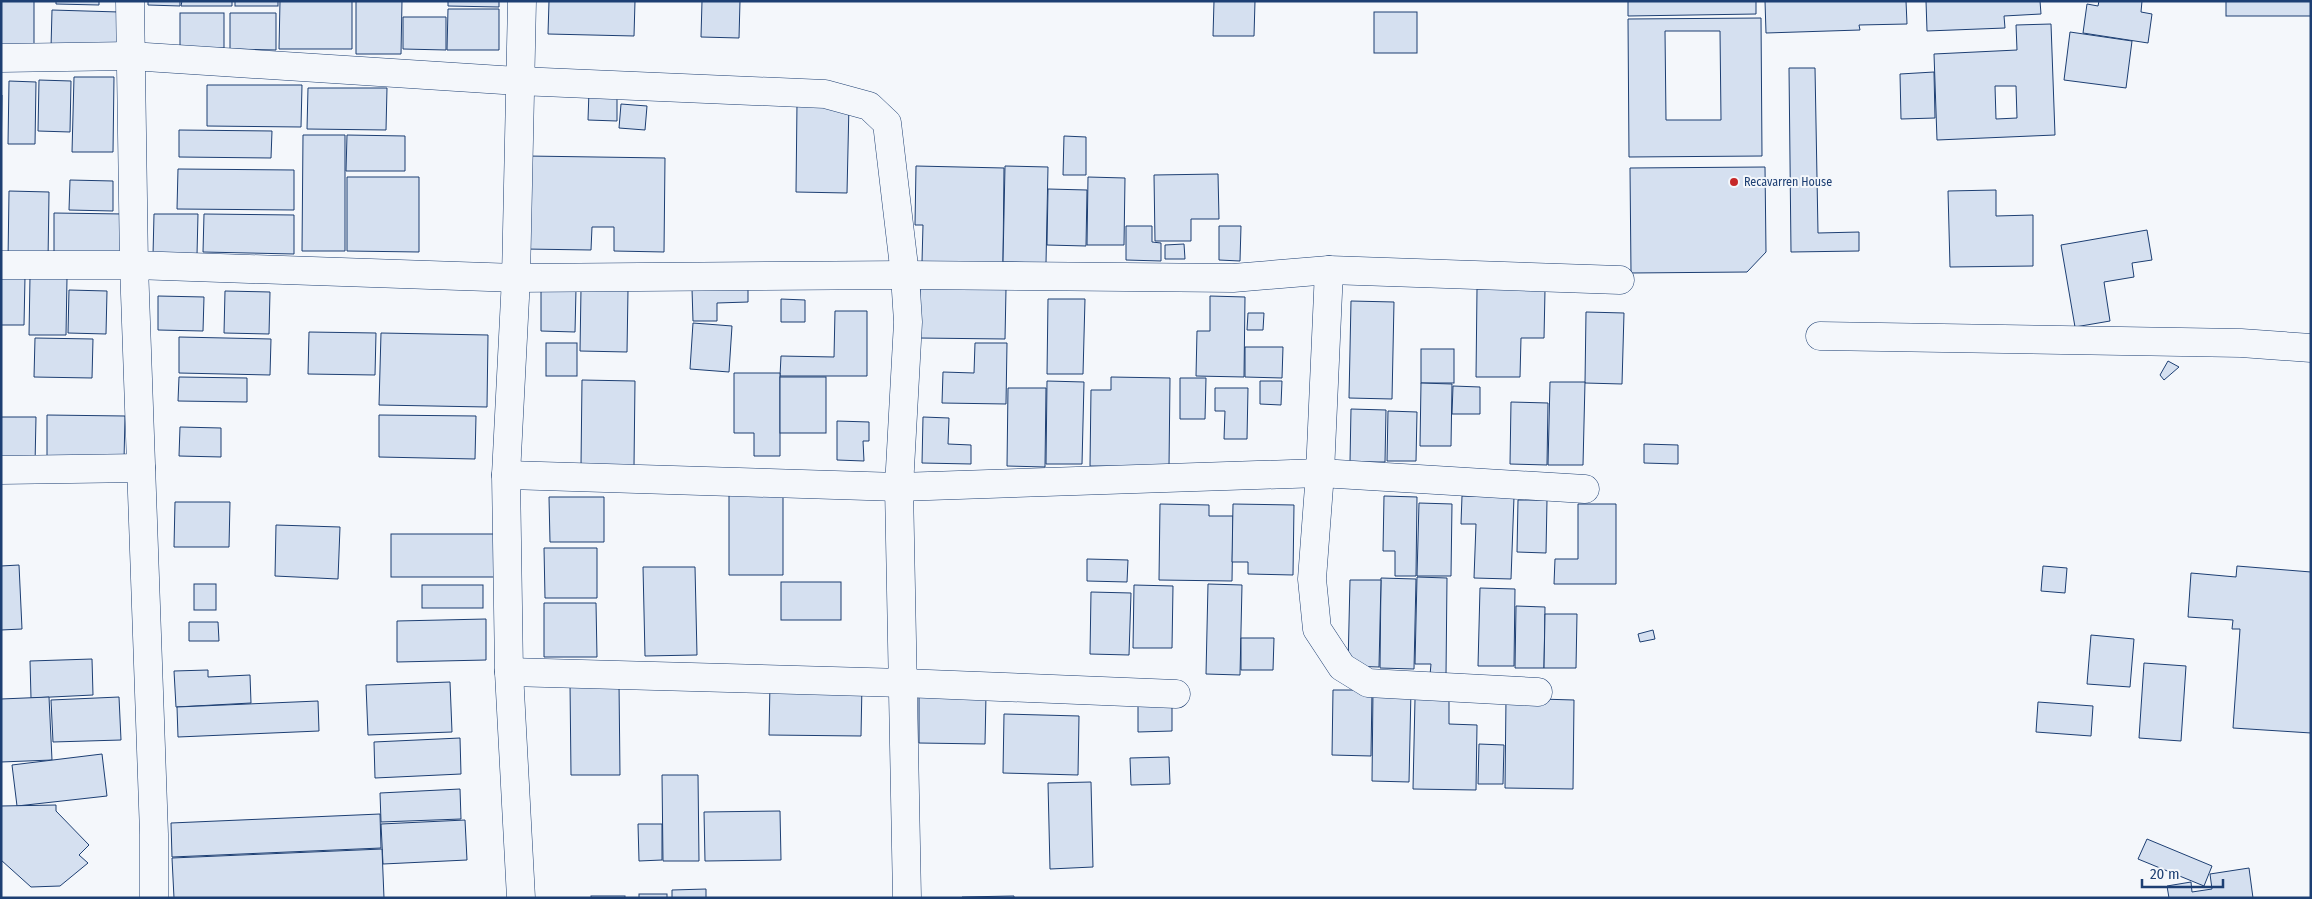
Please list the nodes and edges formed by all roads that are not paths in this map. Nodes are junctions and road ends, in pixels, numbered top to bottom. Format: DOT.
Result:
graph roads {
  1 [pos="130,1"];
  2 [pos="522,1"];
  3 [pos="130,56"];
  4 [pos="1,58"];
  5 [pos="519,81"];
  6 [pos="1,264"];
  7 [pos="134,265"];
  8 [pos="1329,270"];
  9 [pos="905,274"];
  10 [pos="516,278"];
  11 [pos="1620,280"];
  12 [pos="1820,336"];
  13 [pos="2311,348"];
  14 [pos="141,468"];
  15 [pos="1,470"];
  16 [pos="1320,473"];
  17 [pos="506,475"];
  18 [pos="899,487"];
  19 [pos="1586,489"];
  20 [pos="509,672"];
  21 [pos="903,683"];
  22 [pos="1538,692"];
  23 [pos="1176,694"];
  24 [pos="154,898"];
  25 [pos="521,898"];
  26 [pos="907,898"];
  1 -- 3 [label="street"];
  2 -- 5 [label="street"];
  3 -- 4 [label="street"];
  3 -- 5 [label="street"];
  3 -- 7 [label="street"];
  5 -- 9 [label="street"];
  5 -- 10 [label="street"];
  6 -- 7 [label="street"];
  7 -- 10 [label="street"];
  7 -- 14 [label="street"];
  8 -- 9 [label="street"];
  8 -- 11 [label="street"];
  8 -- 16 [label="street"];
  9 -- 10 [label="street"];
  9 -- 18 [label="street"];
  10 -- 17 [label="street"];
  12 -- 13 [label="street"];
  14 -- 15 [label="street"];
  14 -- 24 [label="street"];
  16 -- 18 [label="street"];
  16 -- 19 [label="street"];
  16 -- 22 [label="street"];
  17 -- 18 [label="street"];
  17 -- 20 [label="street"];
  18 -- 21 [label="street"];
  20 -- 21 [label="street"];
  20 -- 25 [label="street"];
  21 -- 23 [label="street"];
  21 -- 26 [label="street"];
}
